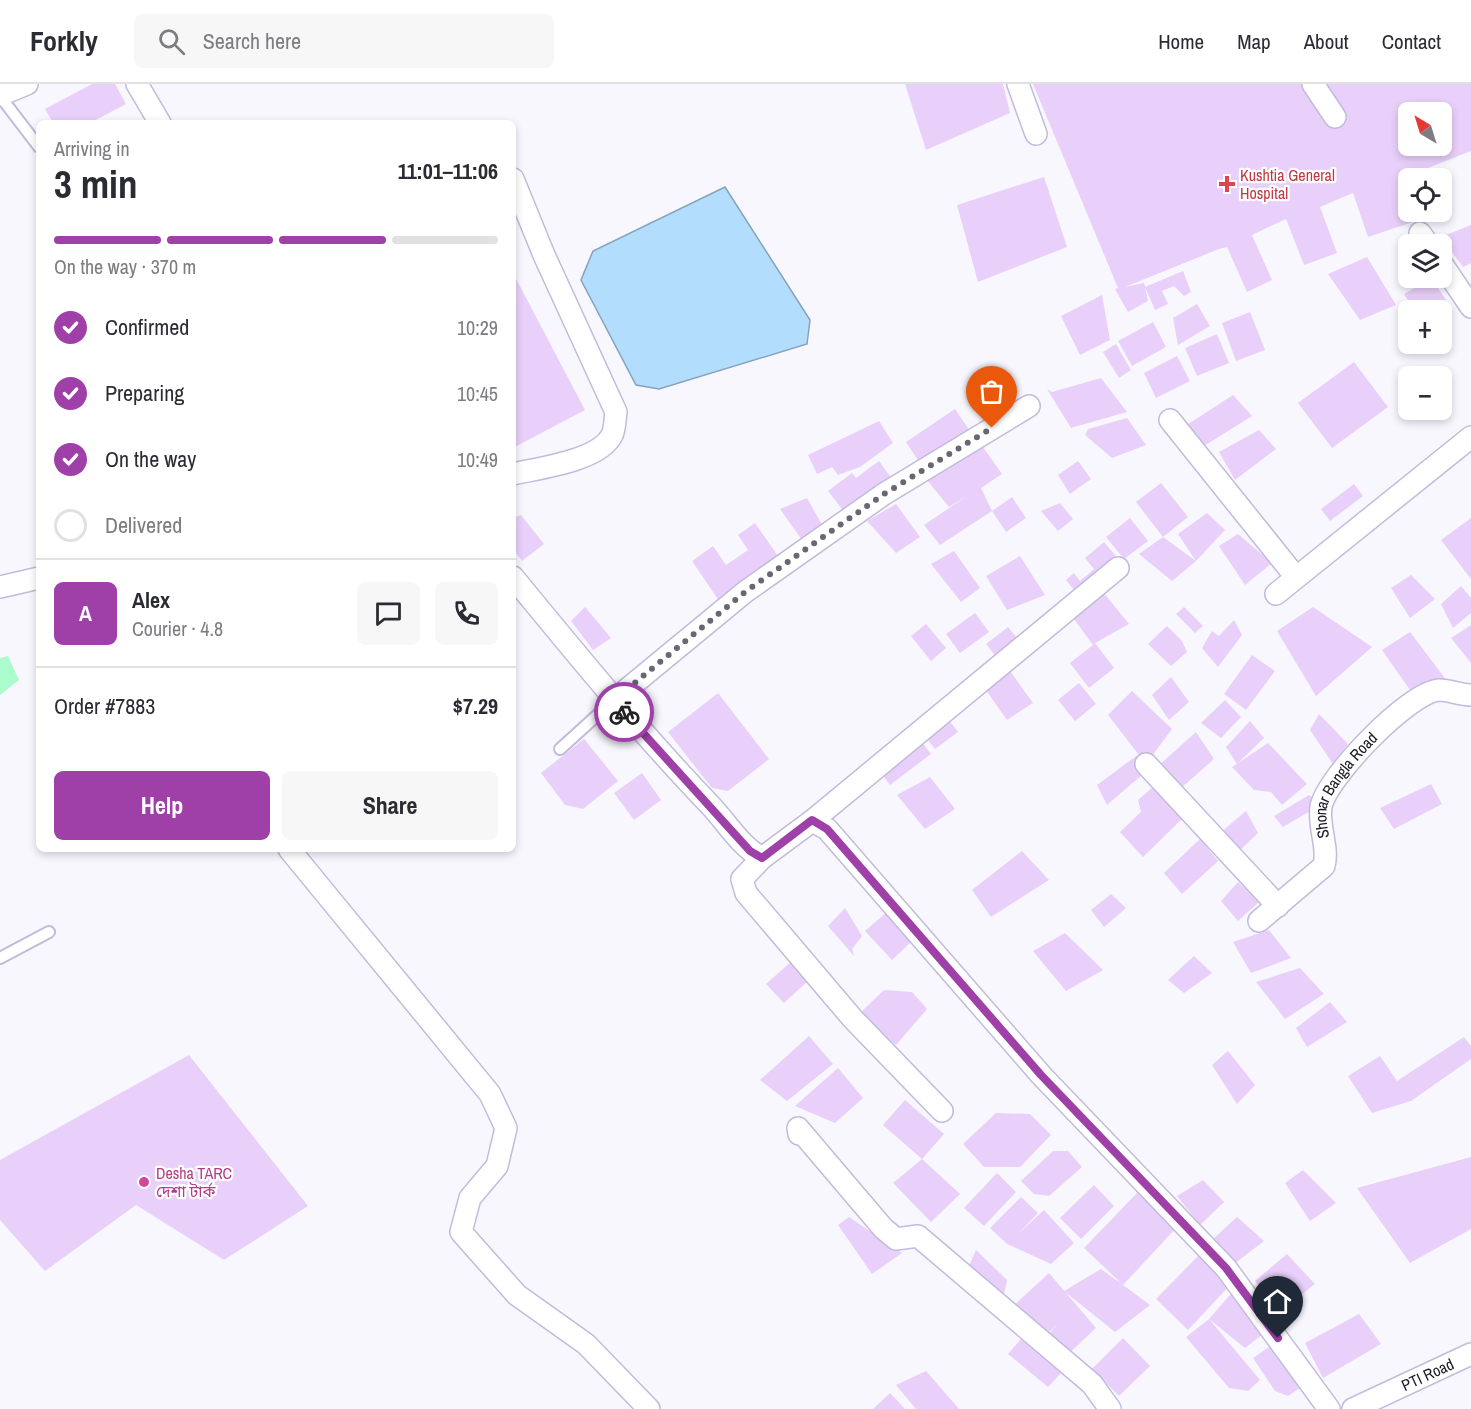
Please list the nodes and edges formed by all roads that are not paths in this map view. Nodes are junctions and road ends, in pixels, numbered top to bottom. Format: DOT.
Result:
graph roads {
  1 [pos="27,84"];
  2 [pos="137,84"];
  3 [pos="1018,84"];
  4 [pos="1313,84"];
  5 [pos="0,96"];
  6 [pos="1335,117"];
  7 [pos="158,120"];
  8 [pos="1036,134"];
  9 [pos="36,143"];
  10 [pos="516,185"];
  11 [pos="1452,279"];
  12 [pos="1471,307"];
  13 [pos="1029,406"];
  14 [pos="1170,420"];
  15 [pos="1471,437"];
  16 [pos="516,473"];
  17 [pos="1118,568"];
  18 [pos="1295,576"];
  19 [pos="36,579"];
  20 [pos="516,581"];
  21 [pos="0,587"];
  22 [pos="1276,594"];
  23 [pos="1471,695"];
  24 [pos="614,700"];
  25 [pos="560,749"];
  26 [pos="1146,764"];
  27 [pos="812,820"];
  28 [pos="291,852"];
  29 [pos="762,858"];
  30 [pos="1278,906"];
  31 [pos="1259,921"];
  32 [pos="49,933"];
  33 [pos="0,958"];
  34 [pos="942,1111"];
  35 [pos="798,1134"];
  36 [pos="1471,1354"];
  37 [pos="649,1409"];
  38 [pos="1110,1409"];
  39 [pos="1329,1409"];
  40 [pos="1353,1409"];
  1 -- 5 [label="street"];
  2 -- 7 [label="street"];
  3 -- 8 [label="street"];
  4 -- 6 [label="street"];
  5 -- 9 [label="lane"];
  10 -- 16 [label="street"];
  11 -- 12 [label="street"];
  13 -- 24 [label="street"];
  14 -- 18 [label="street"];
  15 -- 18 [label="street"];
  17 -- 27 [label="street"];
  18 -- 22 [label="street"];
  19 -- 21 [label="street"];
  20 -- 24 [label="street"];
  23 -- 30 [label="street, Shonar Bangla Road"];
  24 -- 25 [label="lane"];
  24 -- 29 [label="street"];
  26 -- 30 [label="street"];
  27 -- 29 [label="street"];
  27 -- 39 [label="street"];
  28 -- 37 [label="street"];
  29 -- 34 [label="street"];
  30 -- 31 [label="street, Shonar Bangla Road"];
  32 -- 33 [label="lane"];
  35 -- 38 [label="street"];
  36 -- 40 [label="street, PTI Road"];
}
